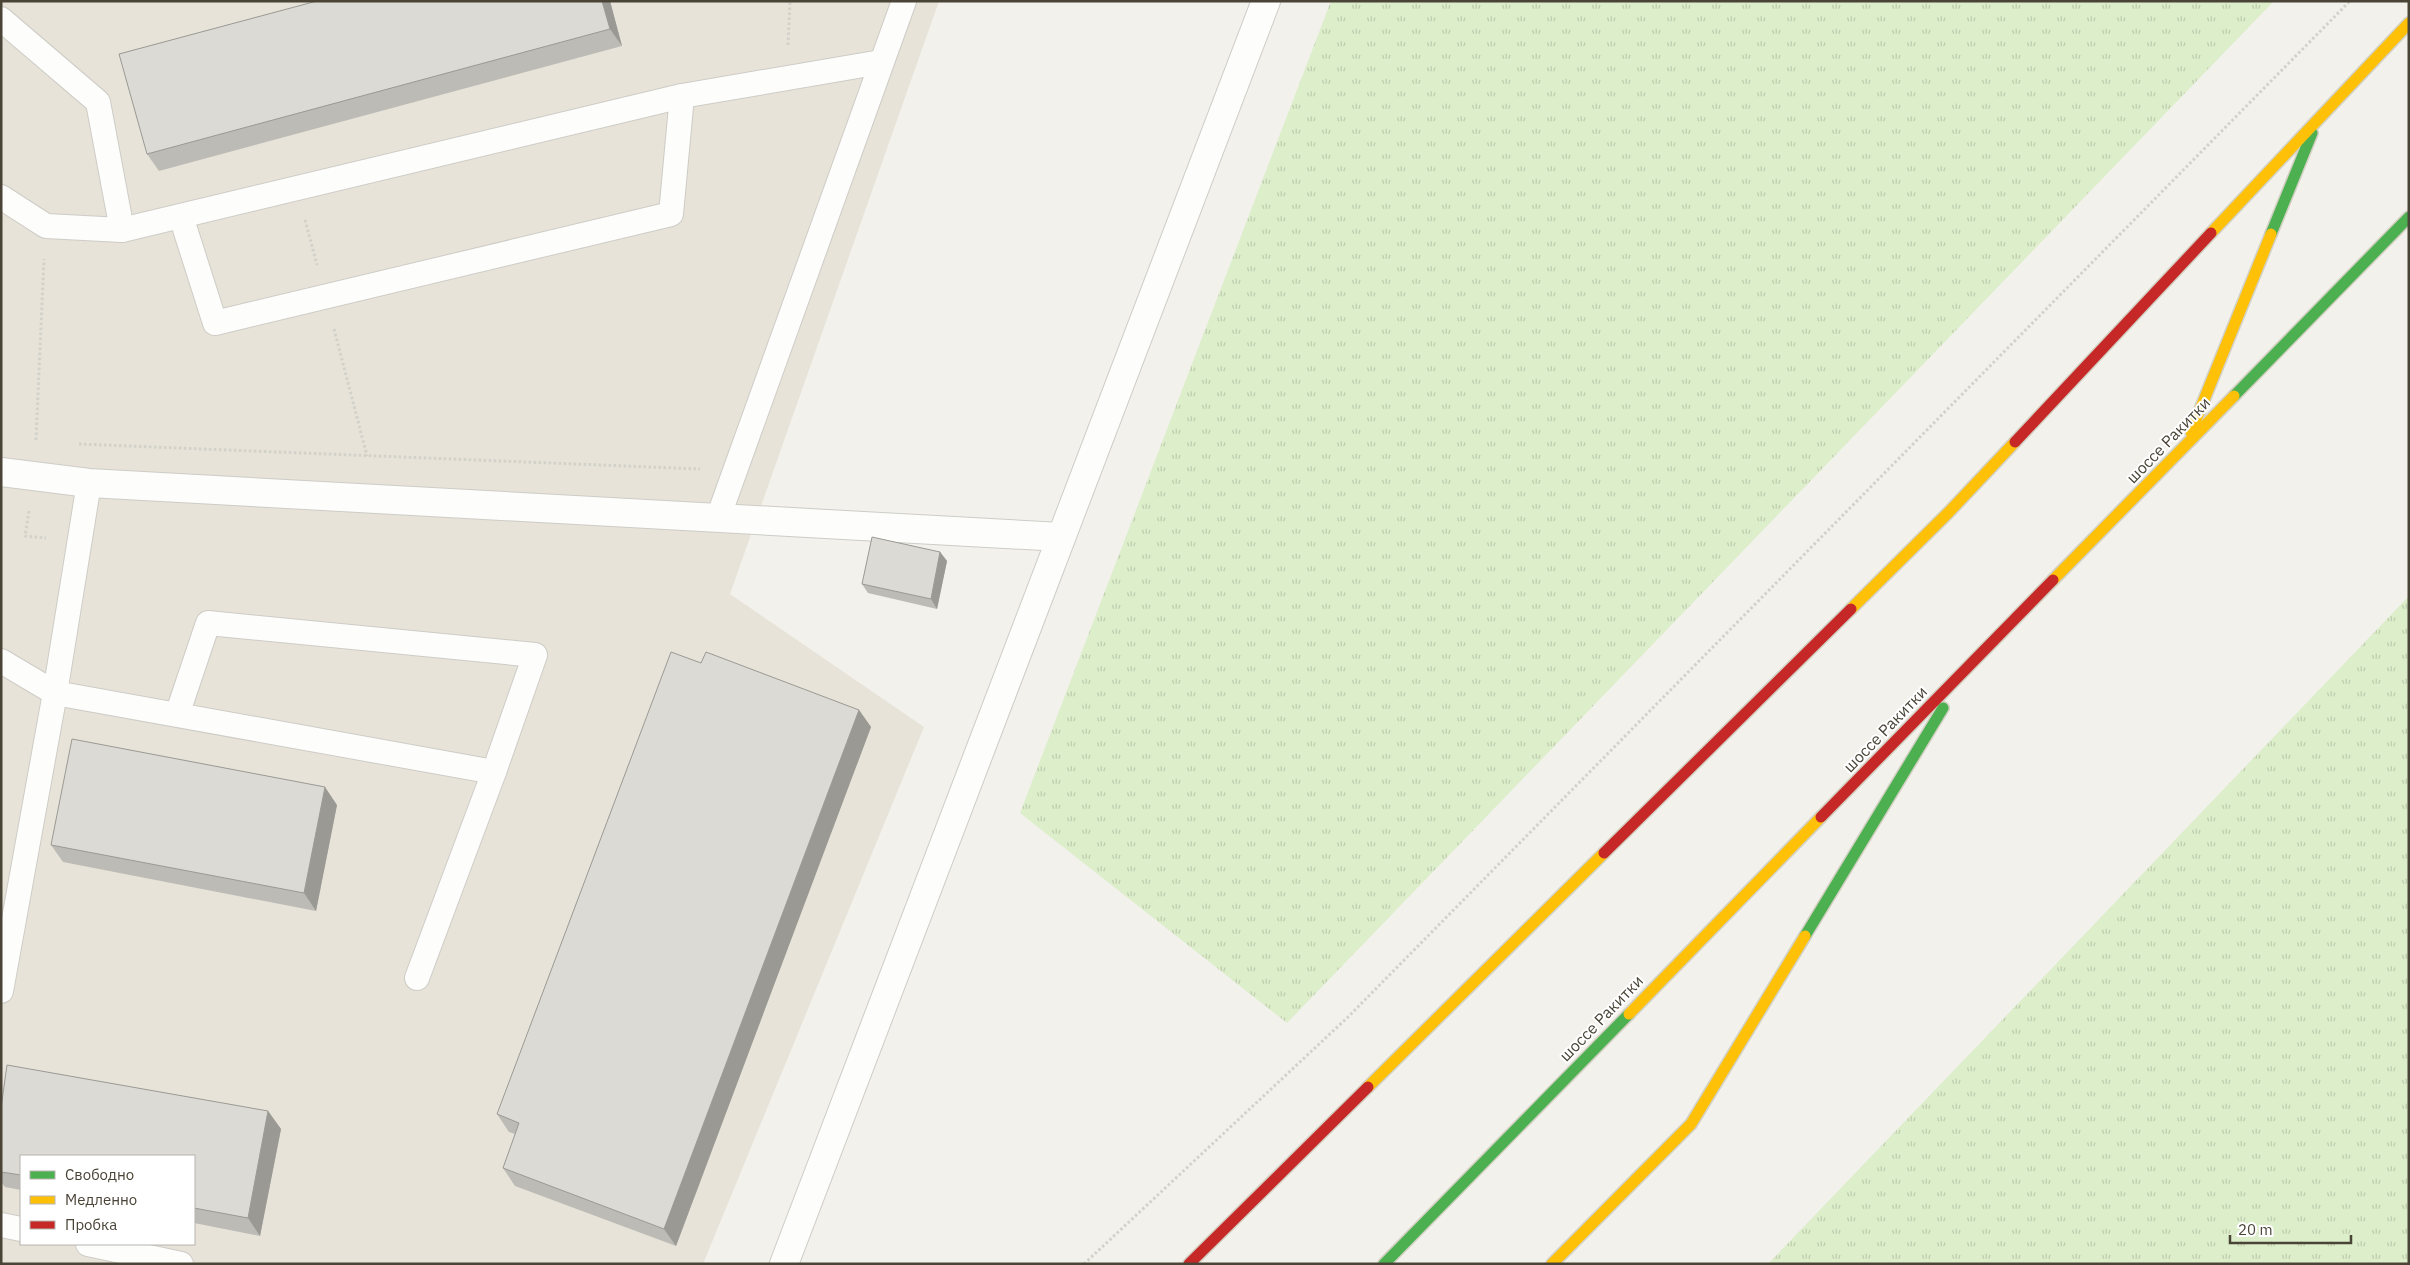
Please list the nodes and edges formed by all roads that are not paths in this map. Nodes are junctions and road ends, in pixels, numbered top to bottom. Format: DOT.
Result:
graph roads {
  1 [pos="904,1"];
  2 [pos="1266,1"];
  3 [pos="1,19"];
  4 [pos="2409,23"];
  5 [pos="881,62"];
  6 [pos="682,96"];
  7 [pos="2318,118"];
  8 [pos="1,197"];
  9 [pos="2409,217"];
  10 [pos="185,229"];
  11 [pos="122,230"];
  12 [pos="2186,445"];
  13 [pos="1,472"];
  14 [pos="89,483"];
  15 [pos="718,518"];
  16 [pos="1061,537"];
  17 [pos="1,661"];
  18 [pos="1968,667"];
  19 [pos="55,693"];
  20 [pos="177,715"];
  21 [pos="494,772"];
  22 [pos="417,978"];
  23 [pos="1,991"];
  24 [pos="1,1225"];
  25 [pos="20,1229"];
  26 [pos="93,1245"];
  27 [pos="181,1264"];
  28 [pos="784,1264"];
  29 [pos="1189,1264"];
  30 [pos="1384,1264"];
  31 [pos="1552,1264"];
  1 -- 5 [label="lane"];
  2 -- 16 [label="street"];
  3 -- 11 [label="lane"];
  4 -- 7 [label="street"];
  5 -- 6 [label="lane"];
  5 -- 15 [label="lane"];
  6 -- 10 [label="lane"];
  6 -- 11 [label="lane"];
  7 -- 12 [label="street"];
  7 -- 29 [label="street"];
  8 -- 11 [label="lane"];
  9 -- 12 [label="street, шоссе Ракитки"];
  12 -- 18 [label="street, шоссе Ракитки"];
  13 -- 14 [label="street"];
  14 -- 15 [label="street"];
  14 -- 19 [label="lane"];
  15 -- 16 [label="street"];
  16 -- 28 [label="street"];
  17 -- 19 [label="lane"];
  18 -- 30 [label="street, шоссе Ракитки"];
  18 -- 31 [label="street"];
  19 -- 20 [label="lane"];
  19 -- 23 [label="lane"];
  20 -- 21 [label="lane"];
  20 -- 21 [label="lane"];
  21 -- 22 [label="lane"];
  24 -- 25 [label="lane"];
  26 -- 27 [label="lane"];
}
